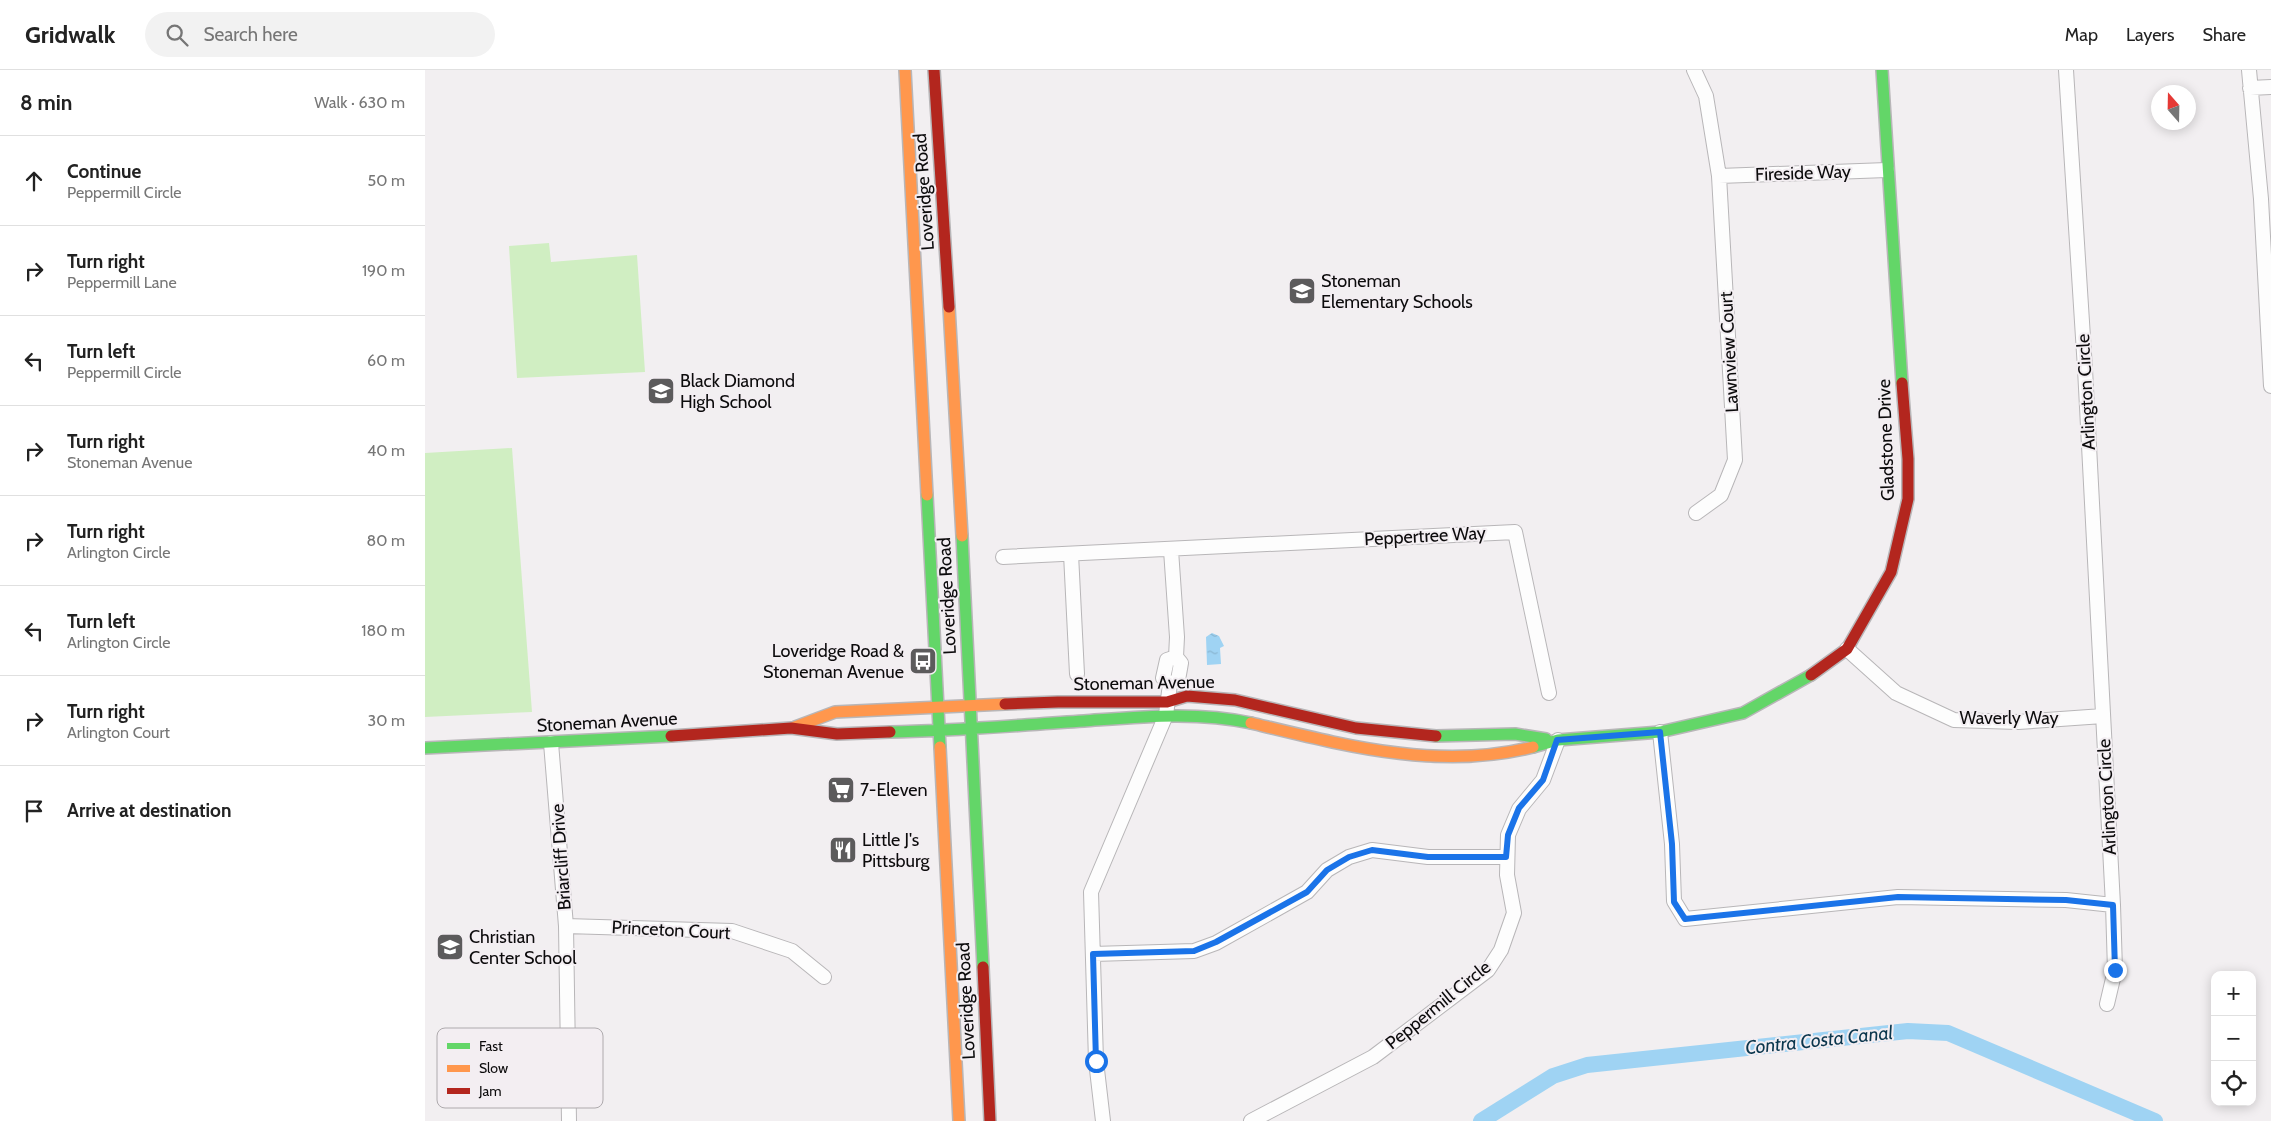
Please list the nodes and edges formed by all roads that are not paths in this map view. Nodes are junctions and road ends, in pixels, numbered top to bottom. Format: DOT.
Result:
graph roads {
  1 [pos="905,70"];
  2 [pos="934,70"];
  3 [pos="1694,70"];
  4 [pos="1882,70"];
  5 [pos="2066,70"];
  6 [pos="2249,70"];
  7 [pos="2271,87"];
  8 [pos="2250,88"];
  9 [pos="1887,170"];
  10 [pos="1719,176"];
  11 [pos="2271,386"];
  12 [pos="1696,513"];
  13 [pos="1171,550"];
  14 [pos="1071,554"];
  15 [pos="1003,558"];
  16 [pos="1847,649"];
  17 [pos="1077,674"];
  18 [pos="1549,693"];
  19 [pos="970,706"];
  20 [pos="938,708"];
  21 [pos="1167,709"];
  22 [pos="2103,716"];
  23 [pos="791,728"];
  24 [pos="971,729"];
  25 [pos="940,731"];
  26 [pos="1660,732"];
  27 [pos="1557,740"];
  28 [pos="551,743"];
  29 [pos="425,748"];
  30 [pos="1506,857"];
  31 [pos="2113,905"];
  32 [pos="566,926"];
  33 [pos="1093,954"];
  34 [pos="824,977"];
  35 [pos="2107,1004"];
  36 [pos="568,1028"];
  37 [pos="569,1108"];
  38 [pos="569,1121"];
  39 [pos="959,1121"];
  40 [pos="990,1121"];
  41 [pos="1103,1121"];
  42 [pos="1251,1121"];
  1 -- 20 [label="street, Loveridge Road"];
  2 -- 19 [label="street, Loveridge Road"];
  3 -- 10 [label="street, Lawnview Court"];
  4 -- 9 [label="street, Gladstone Drive"];
  5 -- 22 [label="street, Arlington Circle"];
  6 -- 8 [label="street"];
  7 -- 8 [label="street"];
  8 -- 11 [label="street"];
  9 -- 10 [label="street, Fireside Way"];
  9 -- 16 [label="street, Gladstone Drive"];
  10 -- 12 [label="street, Lawnview Court"];
  13 -- 14 [label="street, Peppertree Way"];
  13 -- 18 [label="street, Peppertree Way"];
  13 -- 21 [label="street"];
  14 -- 15 [label="street, Peppertree Way"];
  14 -- 17 [label="street"];
  16 -- 22 [label="street, Waverly Way"];
  16 -- 26 [label="street, Gladstone Drive"];
  19 -- 20 [label="street, Stoneman Avenue"];
  19 -- 21 [label="street, Stoneman Avenue"];
  19 -- 24 [label="street, Loveridge Road"];
  20 -- 23 [label="street, Stoneman Avenue"];
  20 -- 25 [label="street, Loveridge Road"];
  21 -- 24 [label="street, Stoneman Avenue"];
  21 -- 27 [label="street, Stoneman Avenue"];
  21 -- 27 [label="street, Stoneman Avenue"];
  21 -- 33 [label="street"];
  22 -- 31 [label="street, Arlington Circle"];
  23 -- 25 [label="street, Stoneman Avenue"];
  23 -- 28 [label="street, Stoneman Avenue"];
  24 -- 25 [label="street, Stoneman Avenue"];
  24 -- 40 [label="street, Loveridge Road"];
  25 -- 39 [label="street, Loveridge Road"];
  26 -- 27 [label="street, Stoneman Avenue"];
  26 -- 31 [label="street"];
  27 -- 30 [label="street, Peppermill Circle"];
  28 -- 29 [label="street, Stoneman Avenue"];
  28 -- 32 [label="street, Briarcliff Drive"];
  30 -- 33 [label="street"];
  30 -- 42 [label="street, Peppermill Circle"];
  31 -- 35 [label="street, Arlington Circle"];
  32 -- 34 [label="street, Princeton Court"];
  32 -- 36 [label="street, Briarcliff Drive"];
  33 -- 41 [label="street"];
  37 -- 38 [label="street, Briarcliff Drive"];
}
